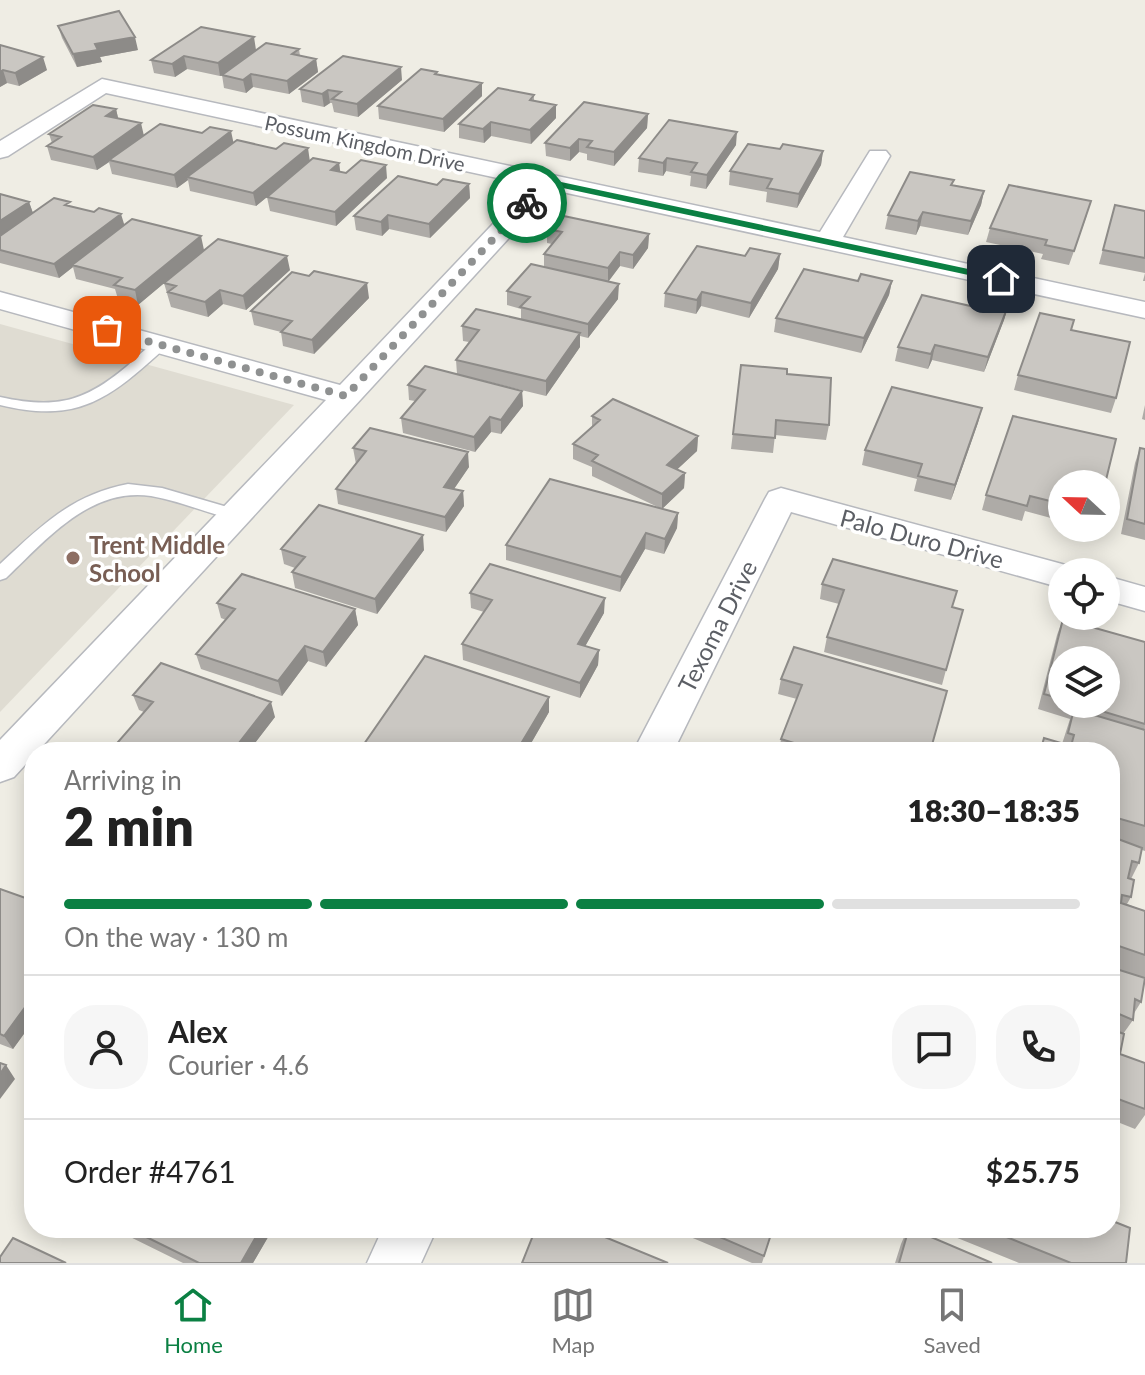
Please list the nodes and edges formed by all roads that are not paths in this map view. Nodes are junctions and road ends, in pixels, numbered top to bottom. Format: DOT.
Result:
graph roads {
  1 [pos="0,151"];
  2 [pos="878,156"];
  3 [pos="547,182"];
  4 [pos="827,242"];
  5 [pos="0,300"];
  6 [pos="1145,310"];
  7 [pos="160,345"];
  8 [pos="346,396"];
  9 [pos="0,401"];
  10 [pos="781,499"];
  11 [pos="235,515"];
  12 [pos="1048,572"];
  13 [pos="0,574"];
  14 [pos="1120,592"];
  15 [pos="1145,599"];
  16 [pos="658,742"];
  17 [pos="0,766"];
  18 [pos="406,1238"];
  19 [pos="393,1263"];
  1 -- 3 [label="street, Possum Kingdom Drive"];
  2 -- 4 [label="street"];
  3 -- 4 [label="street, Possum Kingdom Drive"];
  3 -- 8 [label="street"];
  4 -- 6 [label="street, Possum Kingdom Drive"];
  5 -- 7 [label="street"];
  7 -- 8 [label="street"];
  7 -- 9 [label="lane"];
  8 -- 11 [label="street"];
  10 -- 12 [label="street, Palo Duro Drive"];
  10 -- 16 [label="street, Texoma Drive"];
  11 -- 13 [label="lane"];
  11 -- 17 [label="street"];
  14 -- 15 [label="street"];
  18 -- 19 [label="street"];
}
